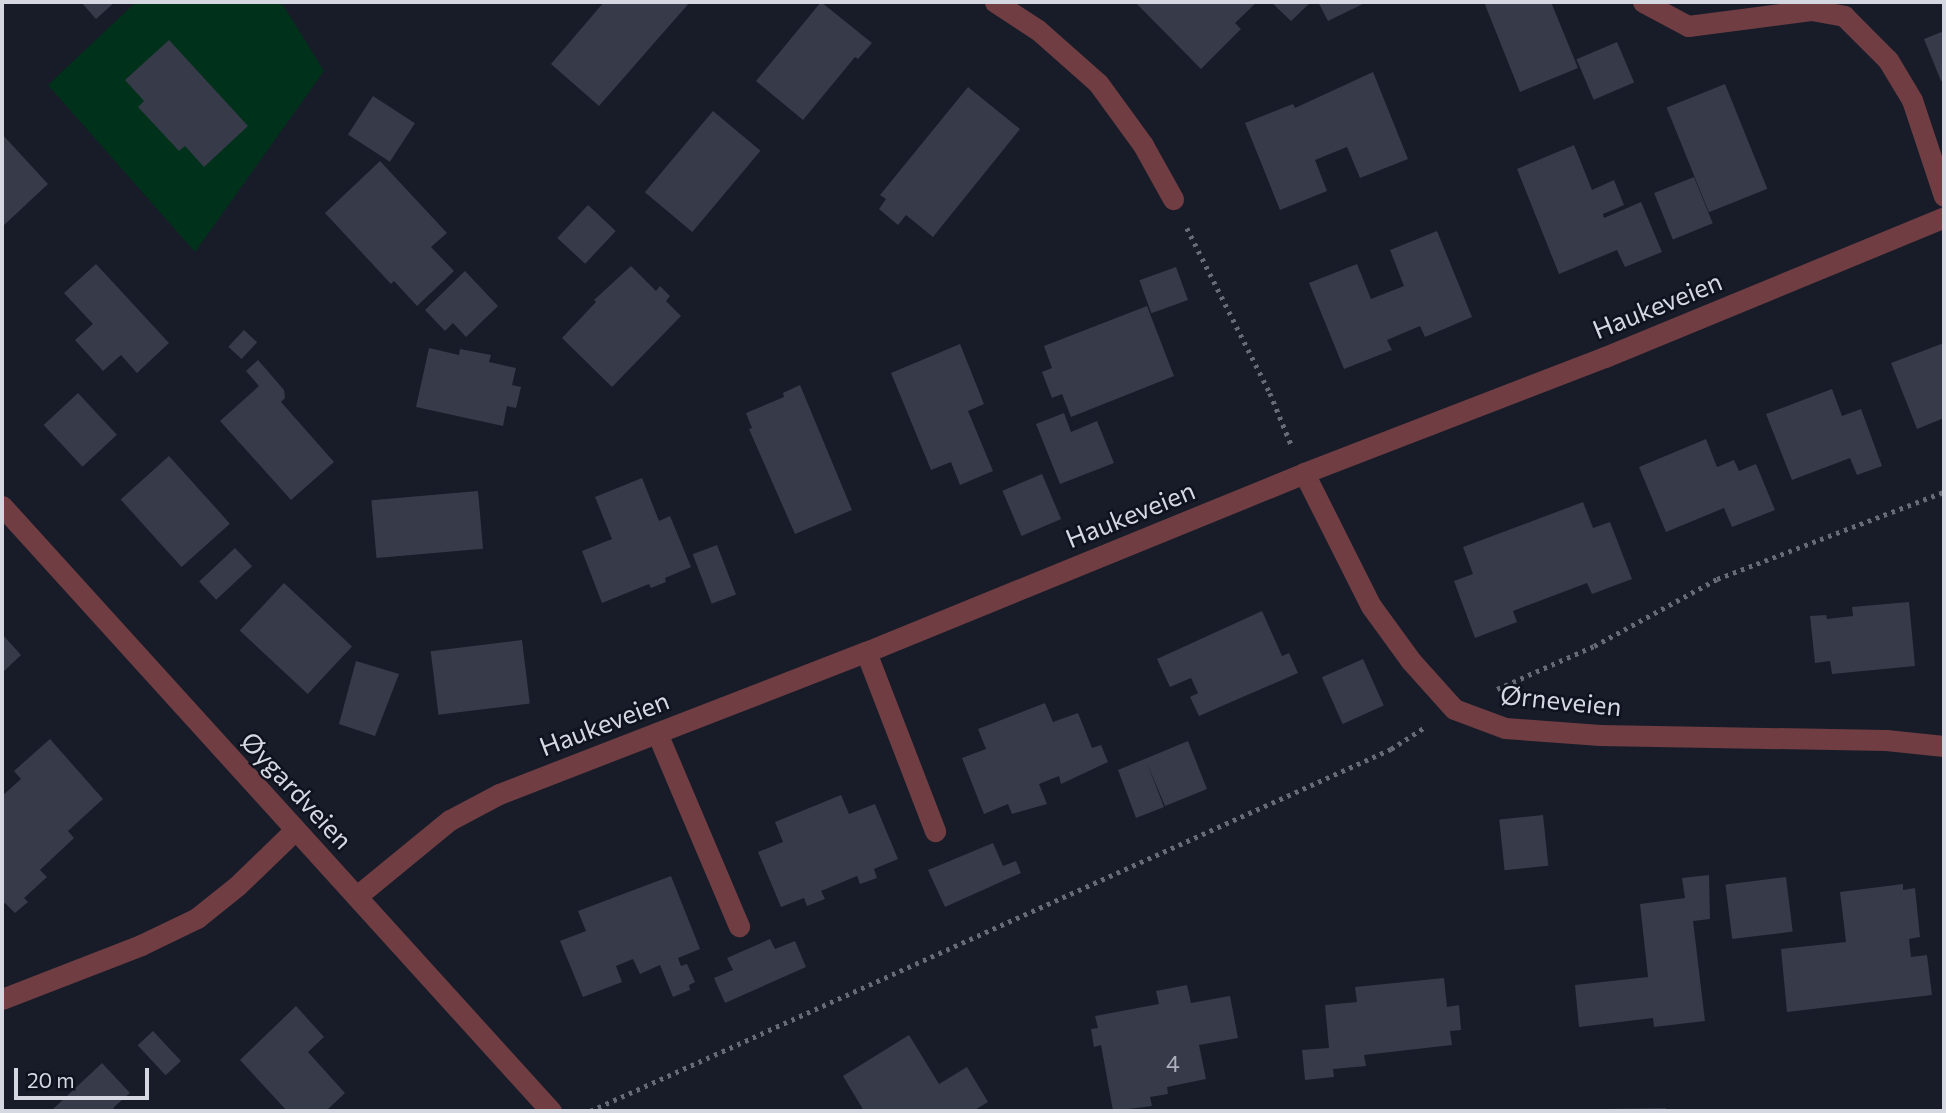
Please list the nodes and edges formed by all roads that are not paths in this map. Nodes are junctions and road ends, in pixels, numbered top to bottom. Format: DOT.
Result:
graph roads {
  1 [pos="995,2"];
  2 [pos="1643,2"];
  3 [pos="1944,196"];
  4 [pos="1173,199"];
  5 [pos="1944,217"];
  6 [pos="1304,474"];
  7 [pos="2,506"];
  8 [pos="866,652"];
  9 [pos="657,733"];
  10 [pos="1944,746"];
  11 [pos="294,831"];
  12 [pos="935,831"];
  13 [pos="357,896"];
  14 [pos="739,926"];
  15 [pos="2,999"];
  16 [pos="551,1111"];
  1 -- 4 [label="street"];
  2 -- 3 [label="street"];
  5 -- 6 [label="street, Haukeveien"];
  6 -- 8 [label="street, Haukeveien"];
  6 -- 10 [label="street, Ørneveien"];
  7 -- 11 [label="street, Øygardveien"];
  8 -- 9 [label="street, Haukeveien"];
  8 -- 12 [label="street"];
  9 -- 13 [label="street, Haukeveien"];
  9 -- 14 [label="street"];
  11 -- 13 [label="street, Øygardveien"];
  11 -- 15 [label="street"];
  13 -- 16 [label="street, Øygardveien"];
}
